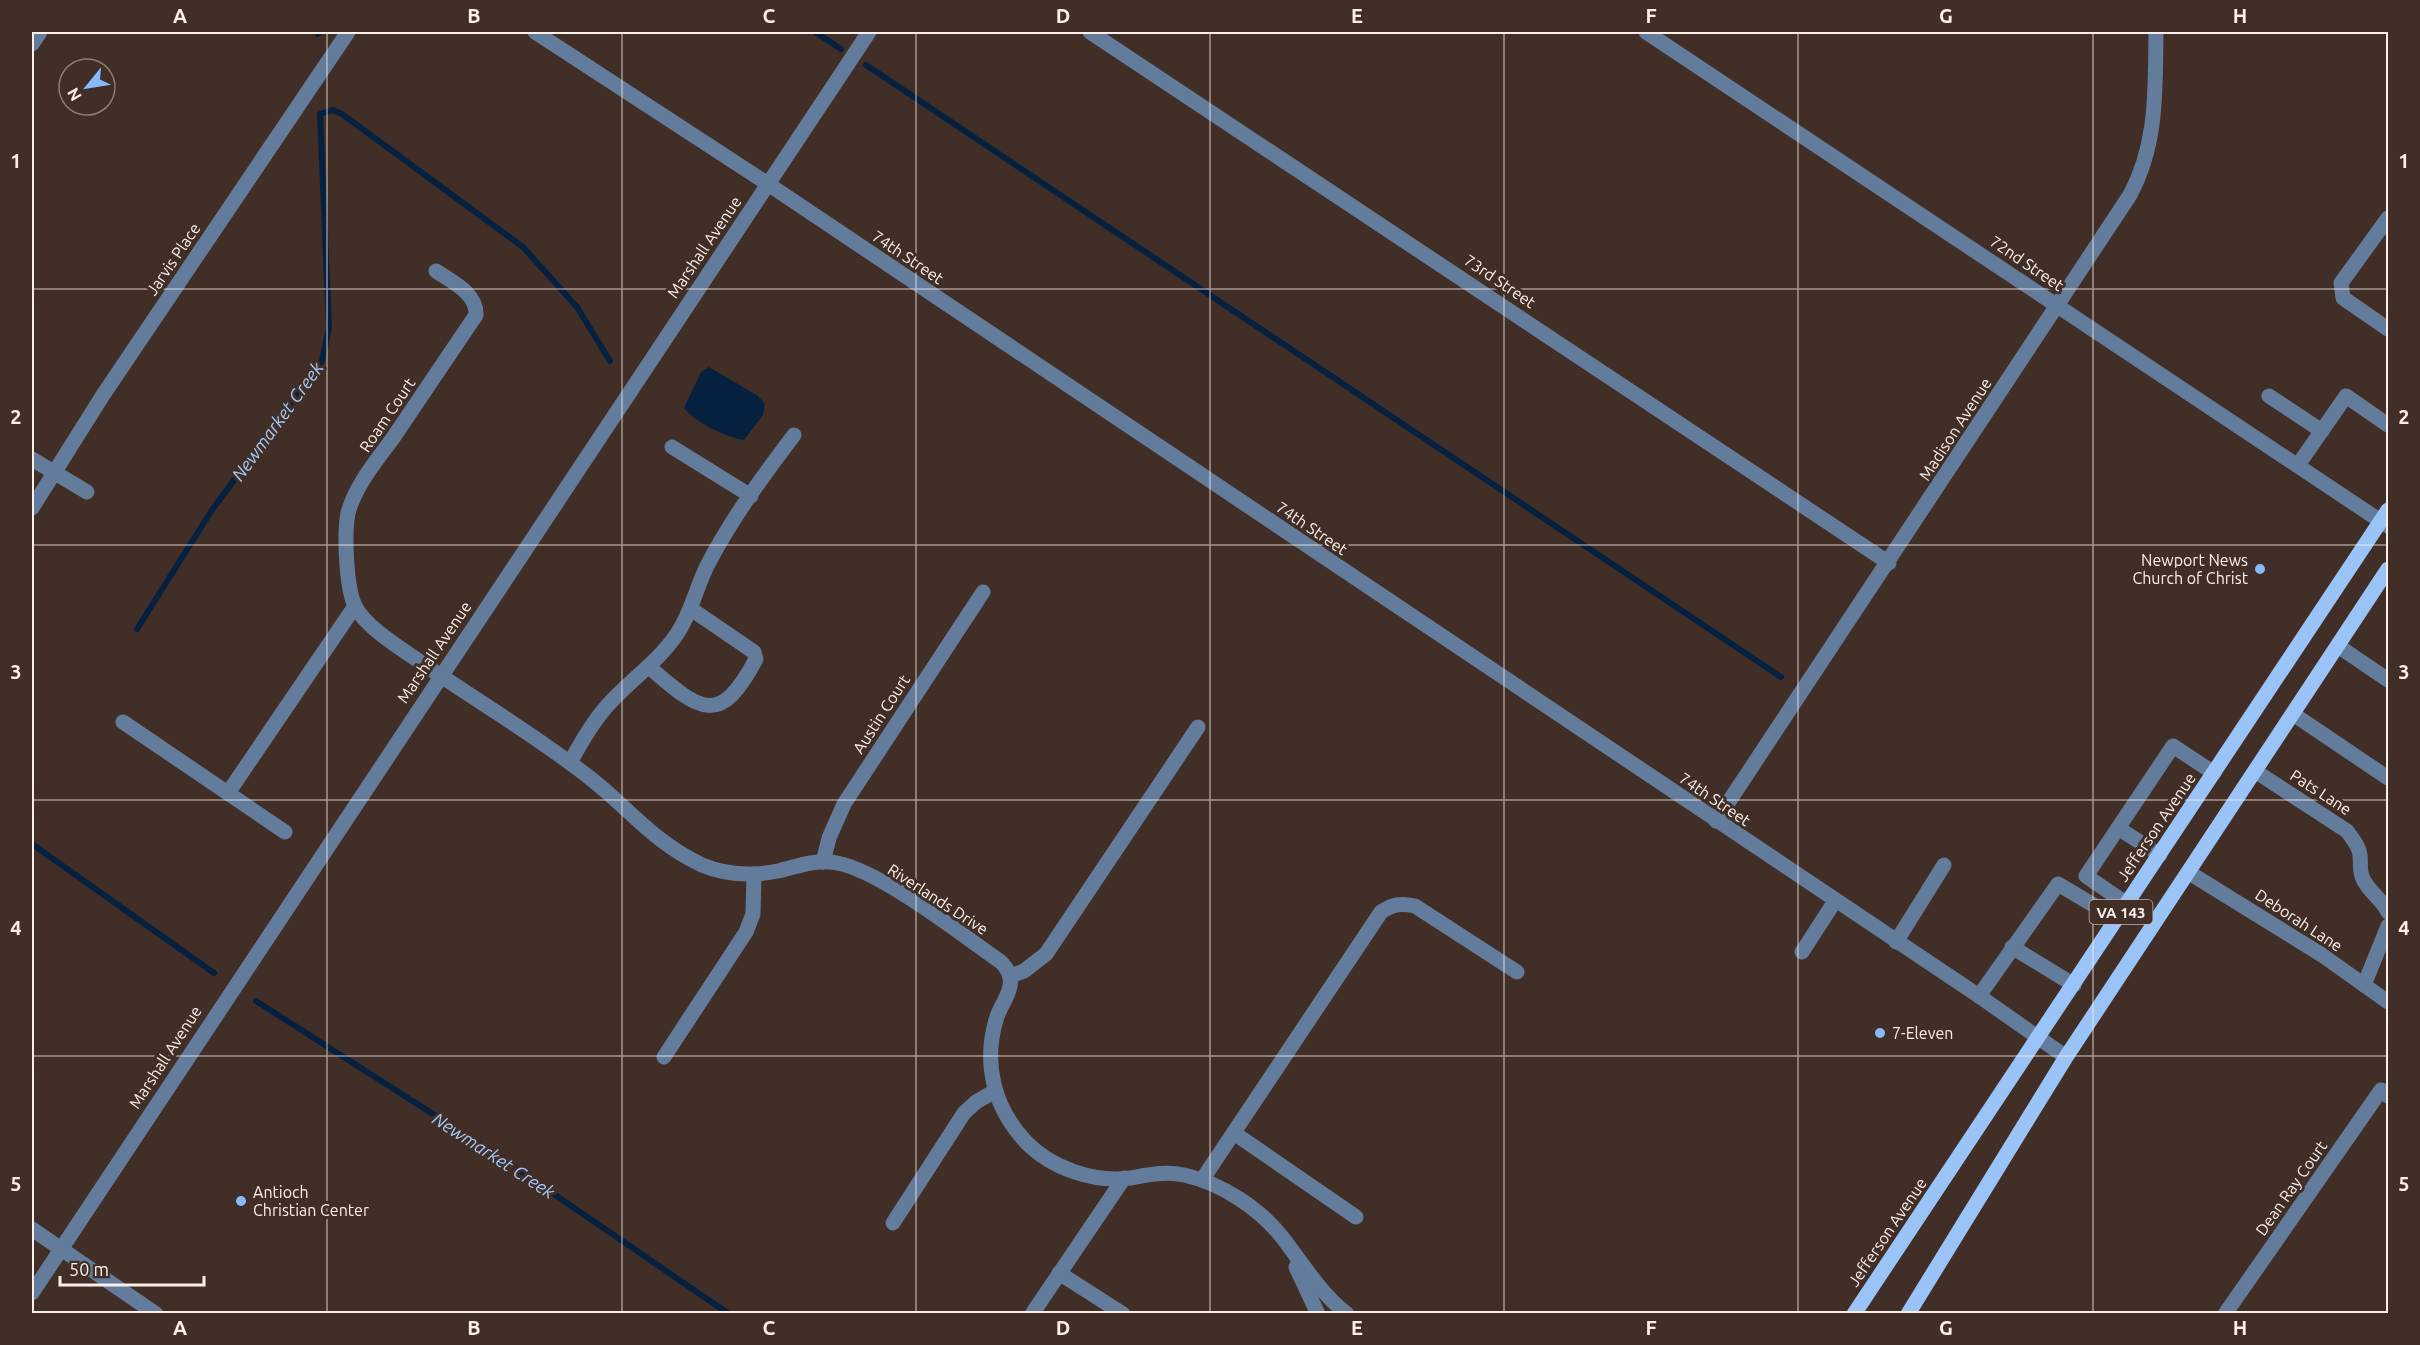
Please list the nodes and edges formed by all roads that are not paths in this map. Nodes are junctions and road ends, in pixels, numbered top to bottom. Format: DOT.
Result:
graph roads {
  1 [pos="40,32"];
  2 [pos="348,32"];
  3 [pos="535,32"];
  4 [pos="869,32"];
  5 [pos="1090,32"];
  6 [pos="1646,32"];
  7 [pos="2156,32"];
  8 [pos="32,44"];
  9 [pos="768,183"];
  10 [pos="2388,218"];
  11 [pos="436,271"];
  12 [pos="2058,306"];
  13 [pos="2388,329"];
  14 [pos="2269,396"];
  15 [pos="2388,425"];
  16 [pos="2322,430"];
  17 [pos="794,435"];
  18 [pos="672,447"];
  19 [pos="32,459"];
  20 [pos="2298,465"];
  21 [pos="54,472"];
  22 [pos="87,492"];
  23 [pos="751,496"];
  24 [pos="32,508"];
  25 [pos="2386,519"];
  26 [pos="1889,563"];
  27 [pos="2388,569"];
  28 [pos="983,592"];
  29 [pos="355,606"];
  30 [pos="691,609"];
  31 [pos="2338,646"];
  32 [pos="649,667"];
  33 [pos="440,676"];
  34 [pos="2388,680"];
  35 [pos="2294,714"];
  36 [pos="123,722"];
  37 [pos="1198,727"];
  38 [pos="570,763"];
  39 [pos="2255,771"];
  40 [pos="2214,773"];
  41 [pos="2388,778"];
  42 [pos="228,793"];
  43 [pos="1716,821"];
  44 [pos="2118,828"];
  45 [pos="285,832"];
  46 [pos="2160,855"];
  47 [pos="823,862"];
  48 [pos="1944,865"];
  49 [pos="2188,872"];
  50 [pos="754,874"];
  51 [pos="1835,901"];
  52 [pos="2127,904"];
  53 [pos="2388,912"];
  54 [pos="2117,919"];
  55 [pos="2388,926"];
  56 [pos="1896,942"];
  57 [pos="2012,947"];
  58 [pos="1802,952"];
  59 [pos="1517,972"];
  60 [pos="1011,976"];
  61 [pos="2074,985"];
  62 [pos="2364,985"];
  63 [pos="1979,996"];
  64 [pos="2388,1002"];
  65 [pos="2039,1039"];
  66 [pos="664,1056"];
  67 [pos="2066,1058"];
  68 [pos="995,1091"];
  69 [pos="2388,1096"];
  70 [pos="1234,1133"];
  71 [pos="1124,1178"];
  72 [pos="1202,1180"];
  73 [pos="1356,1217"];
  74 [pos="893,1223"];
  75 [pos="32,1230"];
  76 [pos="1280,1235"];
  77 [pos="61,1249"];
  78 [pos="1059,1273"];
  79 [pos="32,1293"];
  80 [pos="1913,1312"];
  81 [pos="156,1314"];
  82 [pos="1032,1314"];
  83 [pos="1123,1314"];
  84 [pos="1318,1314"];
  85 [pos="1347,1314"];
  86 [pos="1854,1314"];
  87 [pos="2225,1314"];
  1 -- 8 [label="street"];
  2 -- 21 [label="street, Jarvis Place"];
  3 -- 9 [label="street, 74th Street"];
  4 -- 9 [label="street, Marshall Avenue"];
  5 -- 26 [label="street, 73rd Street"];
  6 -- 12 [label="street, 72nd Street"];
  7 -- 12 [label="street, Madison Avenue"];
  9 -- 33 [label="street, Marshall Avenue"];
  9 -- 43 [label="street, 74th Street"];
  10 -- 13 [label="street"];
  11 -- 29 [label="street, Roam Court"];
  12 -- 20 [label="street, 72nd Street"];
  12 -- 26 [label="street, Madison Avenue"];
  14 -- 16 [label="street"];
  15 -- 16 [label="street"];
  16 -- 20 [label="street"];
  17 -- 23 [label="street"];
  18 -- 23 [label="street"];
  19 -- 21 [label="street"];
  20 -- 25 [label="street, 72nd Street"];
  21 -- 22 [label="street"];
  21 -- 24 [label="street, Jarvis Place"];
  23 -- 30 [label="street"];
  25 -- 40 [label="main road, Jefferson Avenue / VA 143"];
  26 -- 43 [label="street, Madison Avenue"];
  27 -- 31 [label="main road, VA 143"];
  28 -- 47 [label="street, Austin Court"];
  29 -- 33 [label="street"];
  29 -- 42 [label="street"];
  30 -- 32 [label="street"];
  30 -- 32 [label="street"];
  31 -- 34 [label="street"];
  31 -- 35 [label="main road, VA 143"];
  32 -- 38 [label="street"];
  33 -- 38 [label="street, Riverlands Drive"];
  33 -- 77 [label="street, Marshall Avenue"];
  35 -- 39 [label="main road, VA 143"];
  35 -- 41 [label="street"];
  36 -- 42 [label="street"];
  37 -- 60 [label="street"];
  38 -- 50 [label="street, Riverlands Drive"];
  39 -- 49 [label="main road, VA 143"];
  39 -- 53 [label="street, Pats Lane"];
  40 -- 44 [label="street"];
  40 -- 46 [label="main road, Jefferson Avenue / VA 143"];
  42 -- 45 [label="street"];
  43 -- 51 [label="street, 74th Street"];
  44 -- 46 [label="street"];
  44 -- 52 [label="street"];
  46 -- 52 [label="main road, Jefferson Avenue / VA 143"];
  47 -- 50 [label="street, Riverlands Drive"];
  47 -- 60 [label="street, Riverlands Drive"];
  48 -- 56 [label="street"];
  49 -- 62 [label="street, Deborah Lane"];
  49 -- 67 [label="main road, VA 143"];
  50 -- 66 [label="street"];
  51 -- 56 [label="street, 74th Street"];
  51 -- 58 [label="street"];
  52 -- 54 [label="main road, Jefferson Avenue / VA 143"];
  54 -- 57 [label="street"];
  54 -- 61 [label="main road, Jefferson Avenue / VA 143"];
  55 -- 62 [label="street"];
  56 -- 63 [label="street, 74th Street"];
  57 -- 61 [label="street"];
  57 -- 63 [label="street"];
  59 -- 70 [label="street"];
  60 -- 68 [label="street"];
  61 -- 65 [label="main road, Jefferson Avenue / VA 143"];
  62 -- 64 [label="street, Deborah Lane"];
  63 -- 65 [label="street, 74th Street"];
  65 -- 67 [label="street, 74th Street"];
  65 -- 86 [label="main road, Jefferson Avenue / VA 143"];
  67 -- 80 [label="main road, VA 143"];
  68 -- 71 [label="street"];
  68 -- 74 [label="street"];
  69 -- 87 [label="street, Dean Ray Court"];
  70 -- 72 [label="street"];
  70 -- 73 [label="street"];
  71 -- 72 [label="street"];
  71 -- 78 [label="street"];
  72 -- 76 [label="street"];
  75 -- 77 [label="street"];
  76 -- 84 [label="street"];
  76 -- 85 [label="street"];
  77 -- 79 [label="street, Marshall Avenue"];
  77 -- 81 [label="street"];
  78 -- 82 [label="street"];
  78 -- 83 [label="street"];
}
